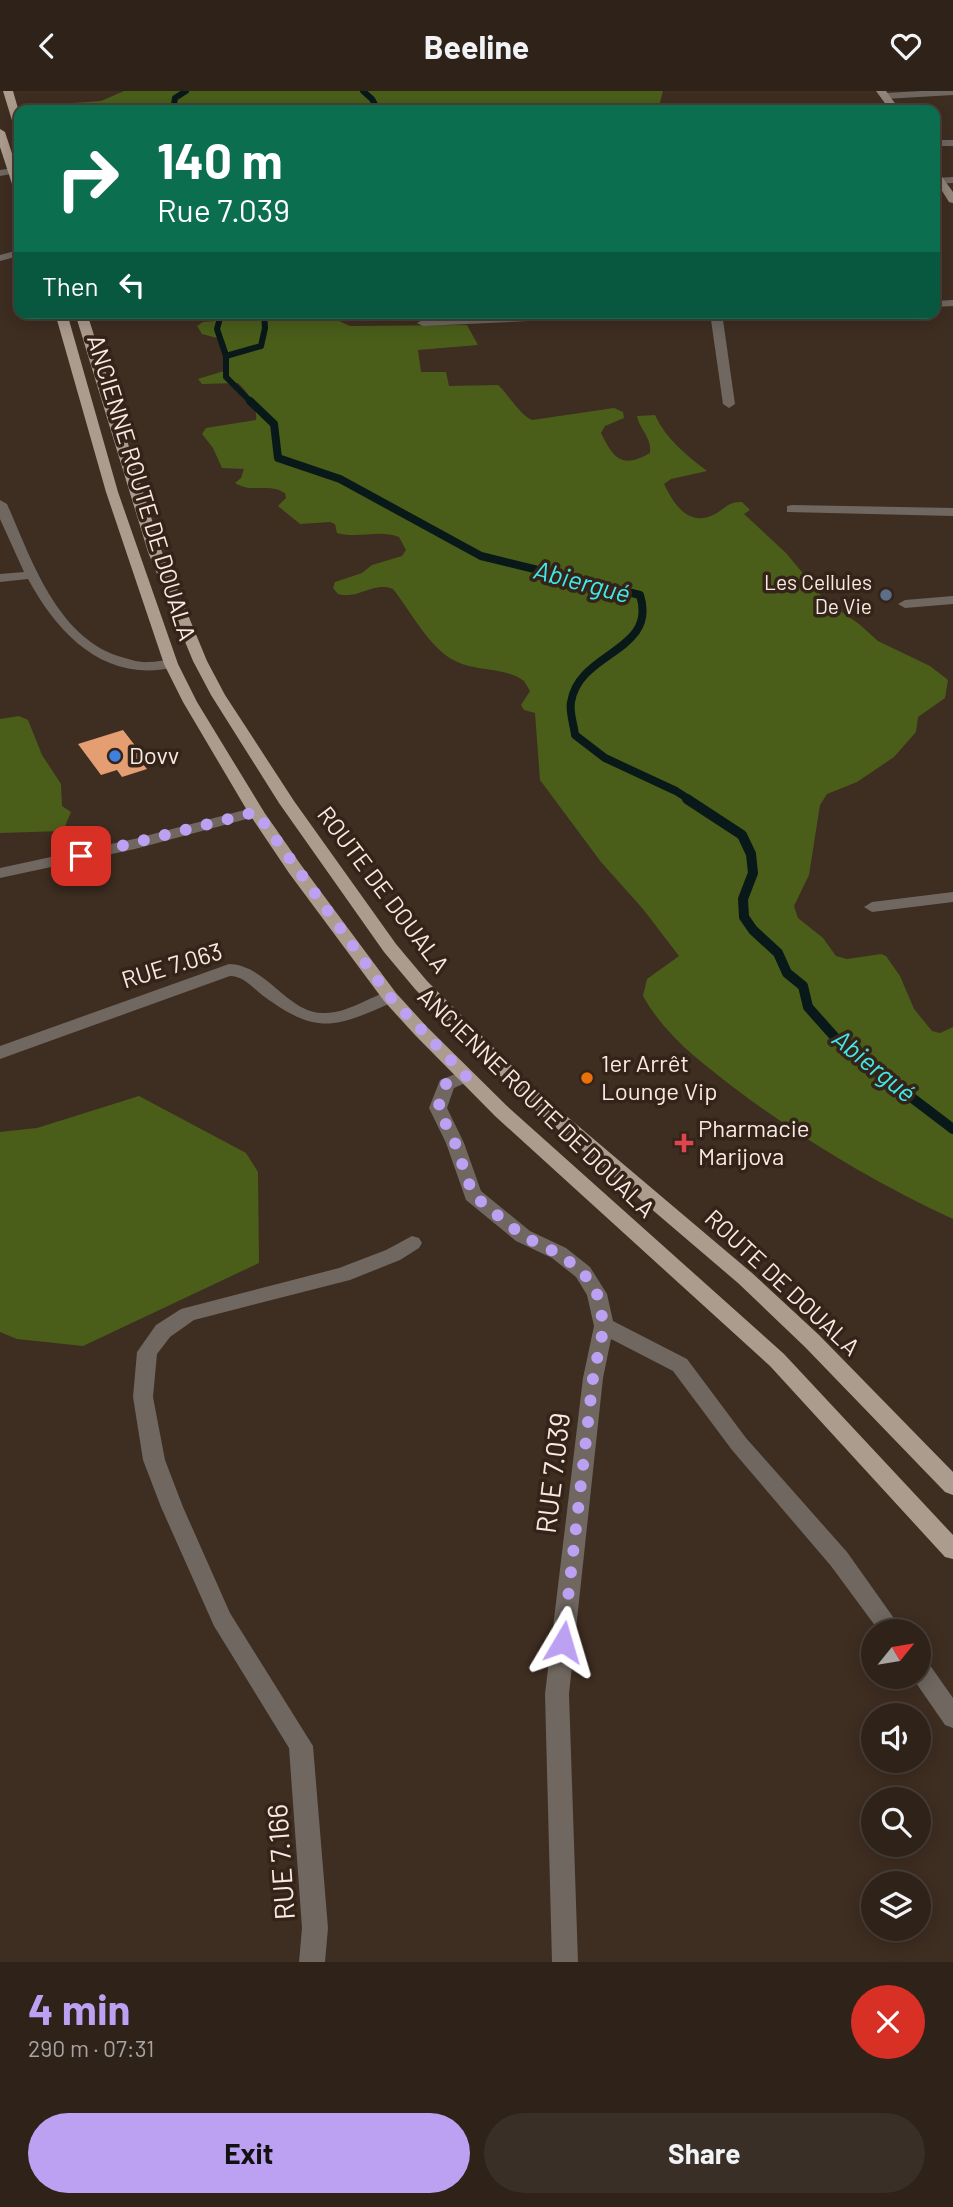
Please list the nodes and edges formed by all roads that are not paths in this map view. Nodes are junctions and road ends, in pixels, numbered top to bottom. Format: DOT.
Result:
graph roads {
  1 [pos="8,91"];
  2 [pos="953,92"];
  3 [pos="883,94"];
  4 [pos="14,111"];
  5 [pos="0,132"];
  6 [pos="13,171"];
  7 [pos="0,173"];
  8 [pos="14,174"];
  9 [pos="943,181"];
  10 [pos="953,200"];
  11 [pos="63,319"];
  12 [pos="83,319"];
  13 [pos="507,319"];
  14 [pos="717,319"];
  15 [pos="423,323"];
  16 [pos="729,404"];
  17 [pos="0,504"];
  18 [pos="792,509"];
  19 [pos="953,512"];
  20 [pos="32,576"];
  21 [pos="0,578"];
  22 [pos="953,600"];
  23 [pos="905,604"];
  24 [pos="171,664"];
  25 [pos="218,695"];
  26 [pos="190,702"];
  27 [pos="256,812"];
  28 [pos="0,873"];
  29 [pos="953,897"];
  30 [pos="872,907"];
  31 [pos="390,997"];
  32 [pos="0,1053"];
  33 [pos="466,1076"];
  34 [pos="412,1243"];
  35 [pos="604,1326"];
  36 [pos="953,1486"];
  37 [pos="953,1550"];
  38 [pos="883,1619"];
  39 [pos="931,1685"];
  40 [pos="953,1717"];
  41 [pos="313,1962"];
  42 [pos="565,1962"];
  1 -- 4 [label="main road"];
  2 -- 3 [label="street"];
  5 -- 6 [label="main road"];
  6 -- 7 [label="street"];
  6 -- 8 [label="main road"];
  9 -- 10 [label="main road"];
  11 -- 24 [label="main road, ANCIENNE ROUTE DE DOUALA"];
  12 -- 25 [label="main road, ROUTE DE DOUALA"];
  13 -- 15 [label="street"];
  14 -- 16 [label="street"];
  17 -- 20 [label="street"];
  18 -- 19 [label="street"];
  20 -- 21 [label="street"];
  20 -- 24 [label="street"];
  22 -- 23 [label="street"];
  24 -- 26 [label="main road, ANCIENNE ROUTE DE DOUALA"];
  25 -- 26 [label="main road"];
  25 -- 36 [label="main road, ROUTE DE DOUALA"];
  26 -- 27 [label="main road, ANCIENNE ROUTE DE DOUALA"];
  27 -- 28 [label="street"];
  27 -- 31 [label="main road, ANCIENNE ROUTE DE DOUALA"];
  29 -- 30 [label="street"];
  31 -- 32 [label="street, RUE 7.063"];
  31 -- 33 [label="main road, ANCIENNE ROUTE DE DOUALA"];
  33 -- 35 [label="street, RUE 7.039"];
  33 -- 37 [label="main road, ANCIENNE ROUTE DE DOUALA"];
  34 -- 41 [label="street, RUE 7.166"];
  35 -- 38 [label="street"];
  35 -- 42 [label="street, RUE 7.039"];
  39 -- 40 [label="street"];
}
